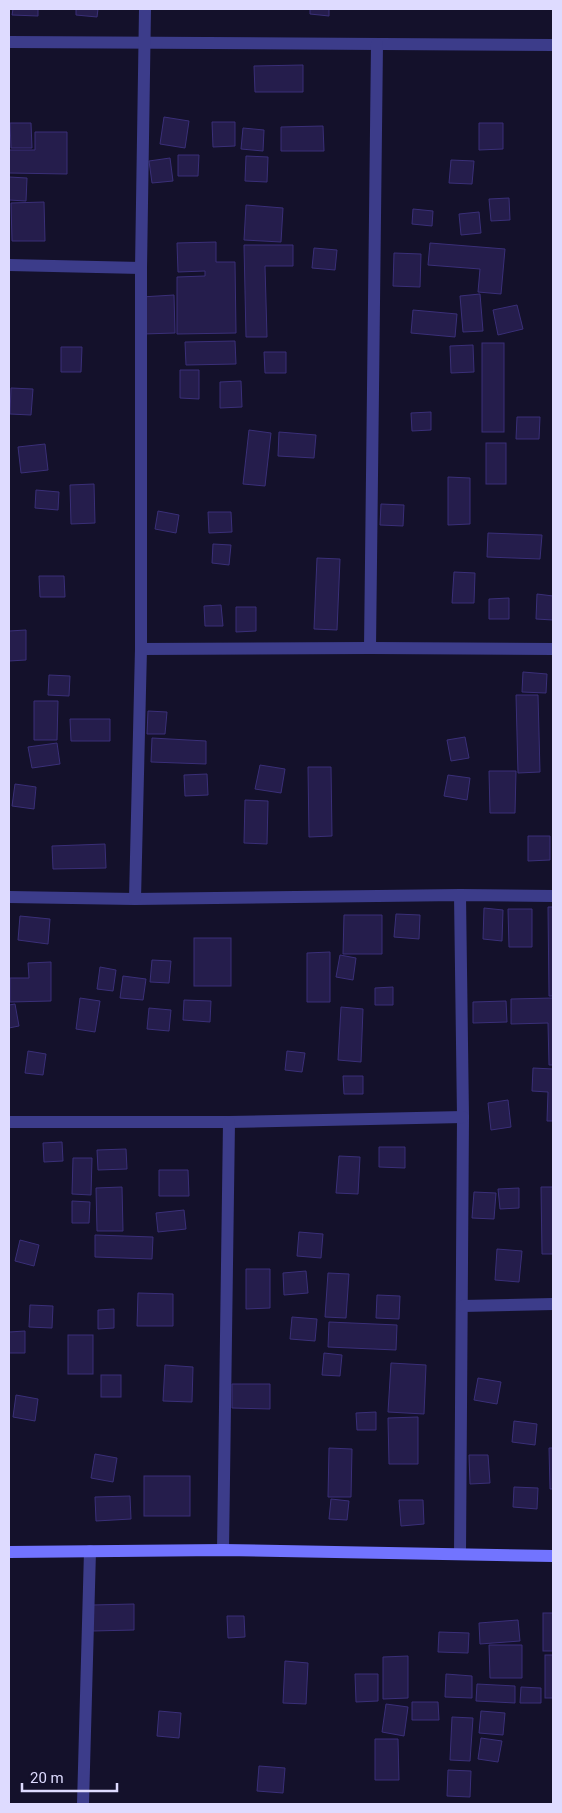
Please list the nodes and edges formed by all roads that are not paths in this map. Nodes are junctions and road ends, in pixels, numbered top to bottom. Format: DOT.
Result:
graph roads {
  1 [pos="145,9"];
  2 [pos="9,42"];
  3 [pos="145,43"];
  4 [pos="377,44"];
  5 [pos="553,45"];
  6 [pos="9,265"];
  7 [pos="141,268"];
  8 [pos="370,648"];
  9 [pos="141,649"];
  10 [pos="553,649"];
  11 [pos="460,895"];
  12 [pos="9,896"];
  13 [pos="553,896"];
  14 [pos="135,899"];
  15 [pos="463,1117"];
  16 [pos="9,1122"];
  17 [pos="229,1122"];
  18 [pos="553,1304"];
  19 [pos="462,1306"];
  20 [pos="223,1550"];
  21 [pos="90,1551"];
  22 [pos="9,1552"];
  23 [pos="460,1554"];
  24 [pos="553,1556"];
  25 [pos="83,1804"];
  1 -- 3 [label="street"];
  2 -- 3 [label="street"];
  3 -- 4 [label="street"];
  3 -- 7 [label="street"];
  4 -- 5 [label="street"];
  4 -- 8 [label="street"];
  6 -- 7 [label="street"];
  7 -- 9 [label="street"];
  8 -- 9 [label="street"];
  8 -- 10 [label="street"];
  9 -- 14 [label="street"];
  11 -- 13 [label="street"];
  11 -- 14 [label="street"];
  11 -- 15 [label="street"];
  12 -- 14 [label="street"];
  15 -- 17 [label="street"];
  15 -- 19 [label="street"];
  16 -- 17 [label="street"];
  17 -- 20 [label="street"];
  18 -- 19 [label="street"];
  19 -- 23 [label="street"];
  20 -- 21 [label="street"];
  20 -- 23 [label="street"];
  21 -- 22 [label="street"];
  21 -- 25 [label="street"];
  23 -- 24 [label="street"];
}
